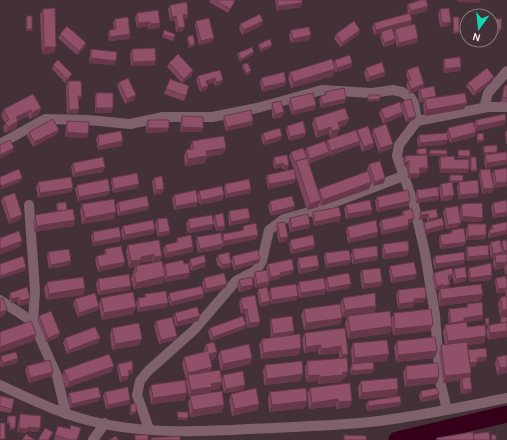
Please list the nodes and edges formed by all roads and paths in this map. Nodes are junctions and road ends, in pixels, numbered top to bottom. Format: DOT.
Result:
graph roads {
  1 [pos="507,71"];
  2 [pos="484,108"];
  3 [pos="507,108"];
  4 [pos="418,121"];
  5 [pos="0,144"];
  6 [pos="403,176"];
  7 [pos="29,205"];
  8 [pos="0,300"];
  9 [pos="33,322"];
  10 [pos="0,385"];
  11 [pos="507,398"];
  12 [pos="447,410"];
  13 [pos="66,414"];
  14 [pos="105,423"];
  15 [pos="149,428"];
  16 [pos="93,440"];
  1 -- 2 [label="street"];
  2 -- 3 [label="street"];
  2 -- 4 [label="street"];
  4 -- 5 [label="street"];
  4 -- 6 [label="street"];
  6 -- 12 [label="street"];
  6 -- 15 [label="street"];
  7 -- 9 [label="street"];
  8 -- 9 [label="street"];
  9 -- 13 [label="street"];
  10 -- 13 [label="street"];
  11 -- 12 [label="street"];
  12 -- 15 [label="street"];
  13 -- 14 [label="street"];
  14 -- 15 [label="street"];
  14 -- 16 [label="street"];
}
